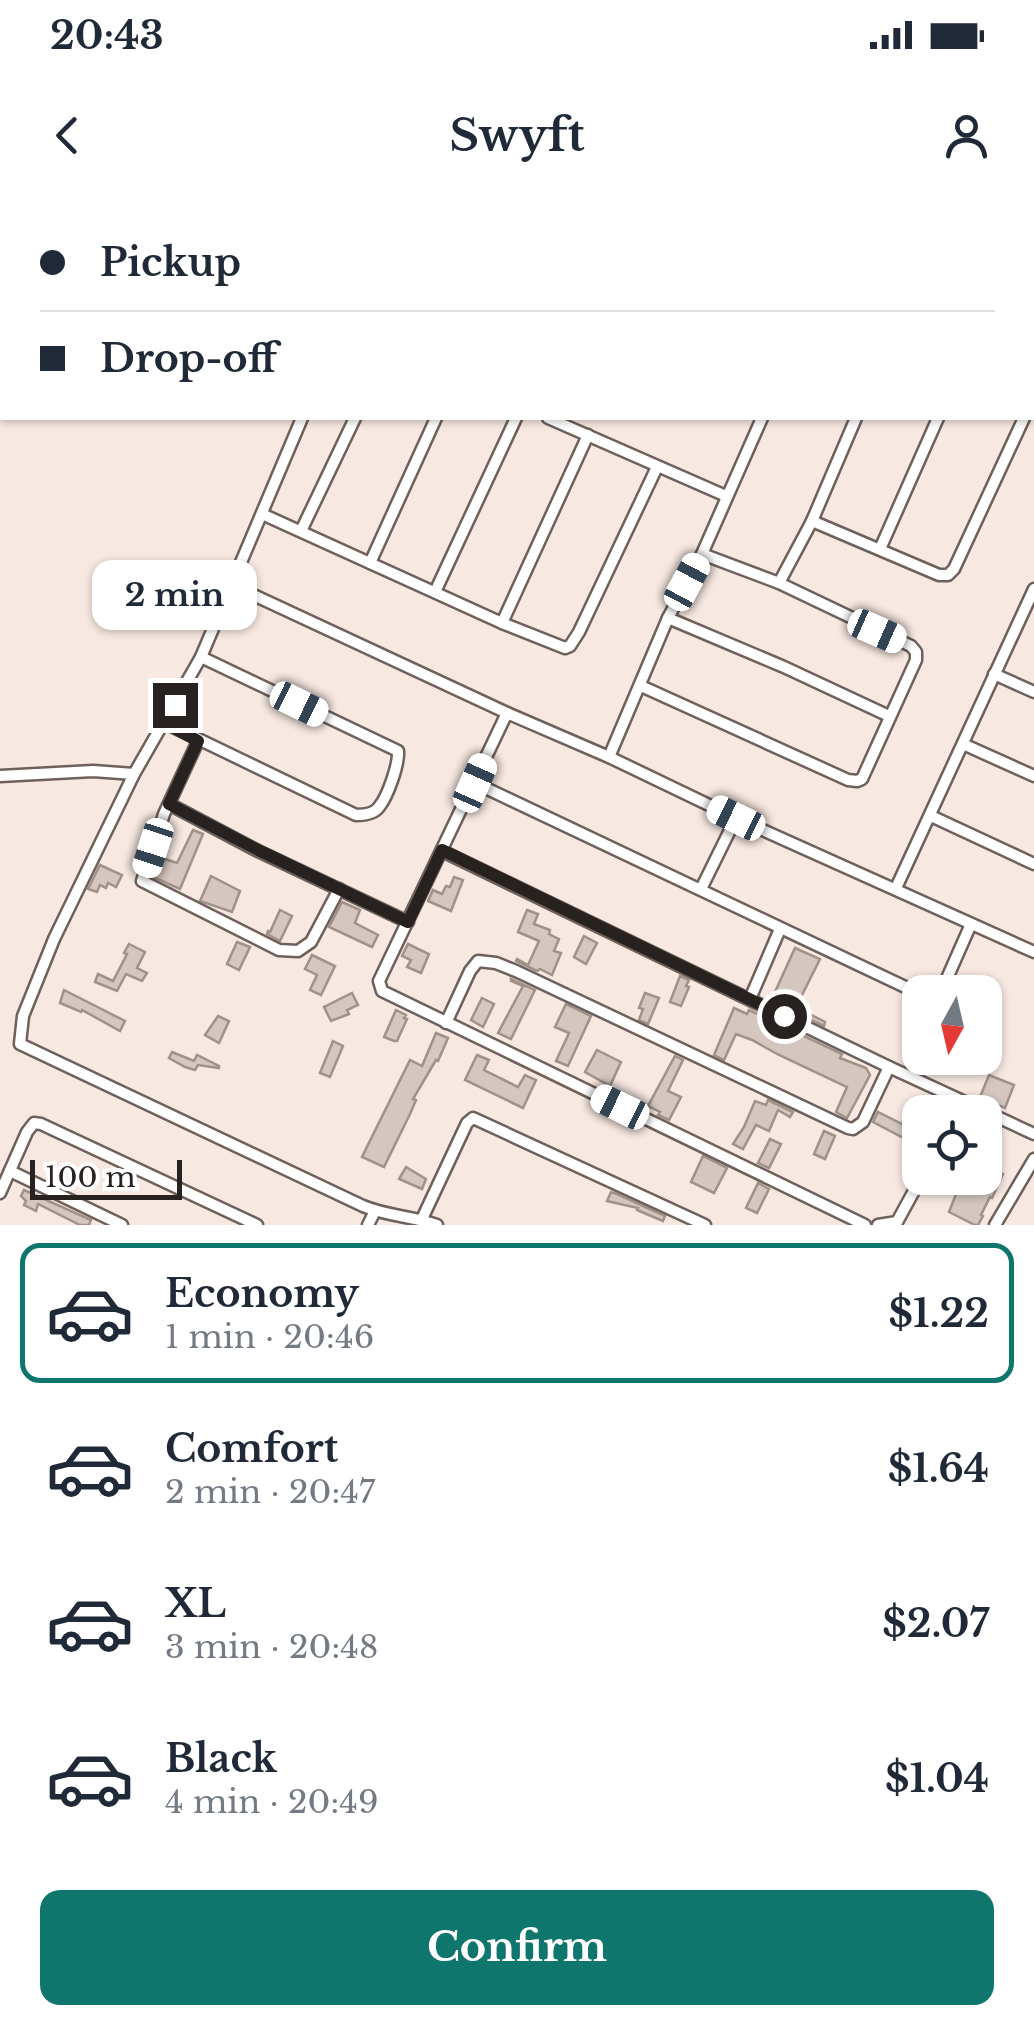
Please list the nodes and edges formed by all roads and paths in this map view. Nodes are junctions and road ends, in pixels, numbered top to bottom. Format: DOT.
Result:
graph roads {
  1 [pos="301,420"];
  2 [pos="354,420"];
  3 [pos="435,420"];
  4 [pos="515,420"];
  5 [pos="553,420"];
  6 [pos="761,420"];
  7 [pos="855,420"];
  8 [pos="937,420"];
  9 [pos="1023,420"];
  10 [pos="588,434"];
  11 [pos="656,466"];
  12 [pos="726,496"];
  13 [pos="262,514"];
  14 [pos="812,521"];
  15 [pos="301,531"];
  16 [pos="880,549"];
  17 [pos="702,554"];
  18 [pos="370,563"];
  19 [pos="780,583"];
  20 [pos="232,585"];
  21 [pos="1034,588"];
  22 [pos="434,592"];
  23 [pos="1030,610"];
  24 [pos="668,618"];
  25 [pos="502,622"];
  26 [pos="200,657"];
  27 [pos="994,674"];
  28 [pos="641,686"];
  29 [pos="1034,692"];
  30 [pos="506,713"];
  31 [pos="889,716"];
  32 [pos="165,723"];
  33 [pos="198,741"];
  34 [pos="963,744"];
  35 [pos="609,757"];
  36 [pos="134,774"];
  37 [pos="0,776"];
  38 [pos="1034,776"];
  39 [pos="475,783"];
  40 [pos="169,804"];
  41 [pos="931,816"];
  42 [pos="736,818"];
  43 [pos="442,850"];
  44 [pos="1034,864"];
  45 [pos="896,888"];
  46 [pos="339,889"];
  47 [pos="701,889"];
  48 [pos="408,922"];
  49 [pos="971,924"];
  50 [pos="780,929"];
  51 [pos="1034,952"];
  52 [pos="948,975"];
  53 [pos="902,986"];
  54 [pos="750,998"];
  55 [pos="446,1023"];
  56 [pos="889,1067"];
  57 [pos="950,1095"];
  58 [pos="1002,1119"];
  59 [pos="1034,1134"];
  60 [pos="1034,1159"];
  61 [pos="10,1171"];
  62 [pos="0,1193"];
  63 [pos="911,1195"];
  64 [pos="375,1211"];
  65 [pos="422,1220"];
  66 [pos="122,1225"];
  67 [pos="257,1225"];
  68 [pos="368,1225"];
  69 [pos="437,1225"];
  70 [pos="704,1225"];
  71 [pos="866,1225"];
  72 [pos="878,1225"];
  73 [pos="995,1225"];
  1 -- 13 [label="street"];
  2 -- 15 [label="street"];
  3 -- 18 [label="street"];
  4 -- 22 [label="street"];
  5 -- 10 [label="street"];
  6 -- 12 [label="street"];
  7 -- 14 [label="street"];
  8 -- 16 [label="street"];
  9 -- 16 [label="street"];
  10 -- 11 [label="street"];
  10 -- 25 [label="street"];
  11 -- 12 [label="street"];
  11 -- 25 [label="street"];
  12 -- 17 [label="street"];
  13 -- 15 [label="street"];
  13 -- 20 [label="street"];
  14 -- 16 [label="street"];
  14 -- 19 [label="street"];
  15 -- 18 [label="street"];
  17 -- 19 [label="street"];
  17 -- 24 [label="street"];
  18 -- 22 [label="street"];
  19 -- 31 [label="street"];
  20 -- 26 [label="street"];
  20 -- 30 [label="street"];
  21 -- 23 [label="street"];
  22 -- 25 [label="street"];
  23 -- 27 [label="street"];
  24 -- 28 [label="street"];
  24 -- 31 [label="street"];
  26 -- 32 [label="street"];
  26 -- 33 [label="street"];
  27 -- 29 [label="street"];
  27 -- 34 [label="street"];
  28 -- 31 [label="street"];
  28 -- 35 [label="street"];
  30 -- 35 [label="street"];
  30 -- 39 [label="street"];
  32 -- 33 [label="street"];
  32 -- 36 [label="street"];
  33 -- 40 [label="street"];
  34 -- 38 [label="street"];
  34 -- 41 [label="street"];
  35 -- 42 [label="street"];
  36 -- 37 [label="street"];
  36 -- 64 [label="street"];
  39 -- 43 [label="street"];
  39 -- 47 [label="street"];
  40 -- 46 [label="street"];
  40 -- 46 [label="street"];
  41 -- 44 [label="street"];
  41 -- 45 [label="street"];
  42 -- 45 [label="street"];
  42 -- 47 [label="street"];
  43 -- 48 [label="street"];
  43 -- 54 [label="street"];
  45 -- 49 [label="street"];
  46 -- 48 [label="street"];
  47 -- 50 [label="street"];
  48 -- 55 [label="street"];
  49 -- 51 [label="street"];
  49 -- 52 [label="street"];
  50 -- 53 [label="street"];
  50 -- 54 [label="street"];
  54 -- 56 [label="street"];
  55 -- 56 [label="street"];
  55 -- 71 [label="street"];
  56 -- 57 [label="street"];
  58 -- 59 [label="street"];
  60 -- 73 [label="street"];
  61 -- 62 [label="street"];
  61 -- 66 [label="street"];
  61 -- 67 [label="street"];
  63 -- 72 [label="street"];
  64 -- 65 [label="street"];
  64 -- 68 [label="street"];
  65 -- 69 [label="street"];
  65 -- 70 [label="street"];
}
